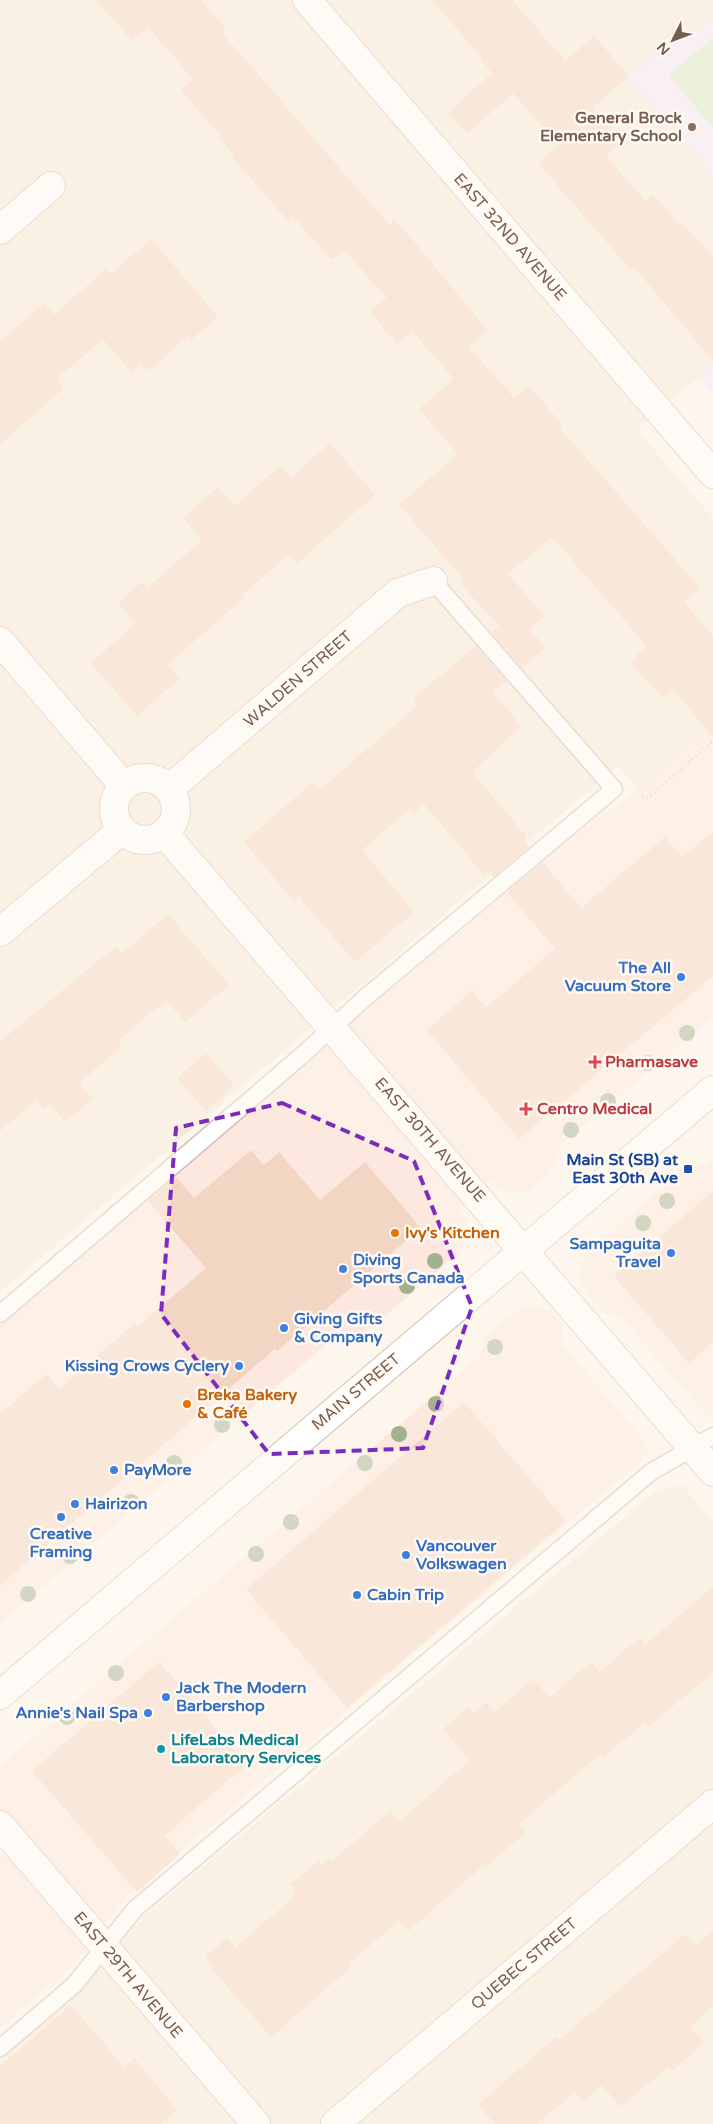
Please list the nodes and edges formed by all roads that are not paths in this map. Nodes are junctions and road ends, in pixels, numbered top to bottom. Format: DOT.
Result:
graph roads {
  1 [pos="307,0"];
  2 [pos="51,186"];
  3 [pos="0,230"];
  4 [pos="713,474"];
  5 [pos="433,581"];
  6 [pos="0,641"];
  7 [pos="124,786"];
  8 [pos="169,789"];
  9 [pos="122,830"];
  10 [pos="164,833"];
  11 [pos="0,932"];
  12 [pos="331,1027"];
  13 [pos="713,1090"];
  14 [pos="524,1250"];
  15 [pos="0,1314"];
  16 [pos="702,1442"];
  17 [pos="713,1472"];
  18 [pos="0,1695"];
  19 [pos="713,1804"];
  20 [pos="0,1825"];
  21 [pos="104,1947"];
  22 [pos="0,2048"];
  23 [pos="256,2124"];
  24 [pos="335,2124"];
  1 -- 4 [label="street, EAST 32ND AVENUE"];
  2 -- 3 [label="street"];
  5 -- 8 [label="street, WALDEN STREET"];
  5 -- 12 [label="lane"];
  6 -- 7 [label="street"];
  7 -- 8 [label="street"];
  7 -- 9 [label="street"];
  8 -- 10 [label="street"];
  9 -- 10 [label="street"];
  9 -- 11 [label="street"];
  10 -- 12 [label="street, EAST 30TH AVENUE"];
  12 -- 14 [label="street, EAST 30TH AVENUE"];
  12 -- 15 [label="lane"];
  13 -- 14 [label="street, MAIN STREET"];
  14 -- 16 [label="street, EAST 30TH AVENUE"];
  14 -- 18 [label="street, MAIN STREET"];
  16 -- 17 [label="street, EAST 30TH AVENUE"];
  16 -- 21 [label="lane"];
  19 -- 24 [label="street, QUEBEC STREET"];
  20 -- 21 [label="street, EAST 29TH AVENUE"];
  21 -- 22 [label="lane"];
  21 -- 23 [label="street, EAST 29TH AVENUE"];
}
